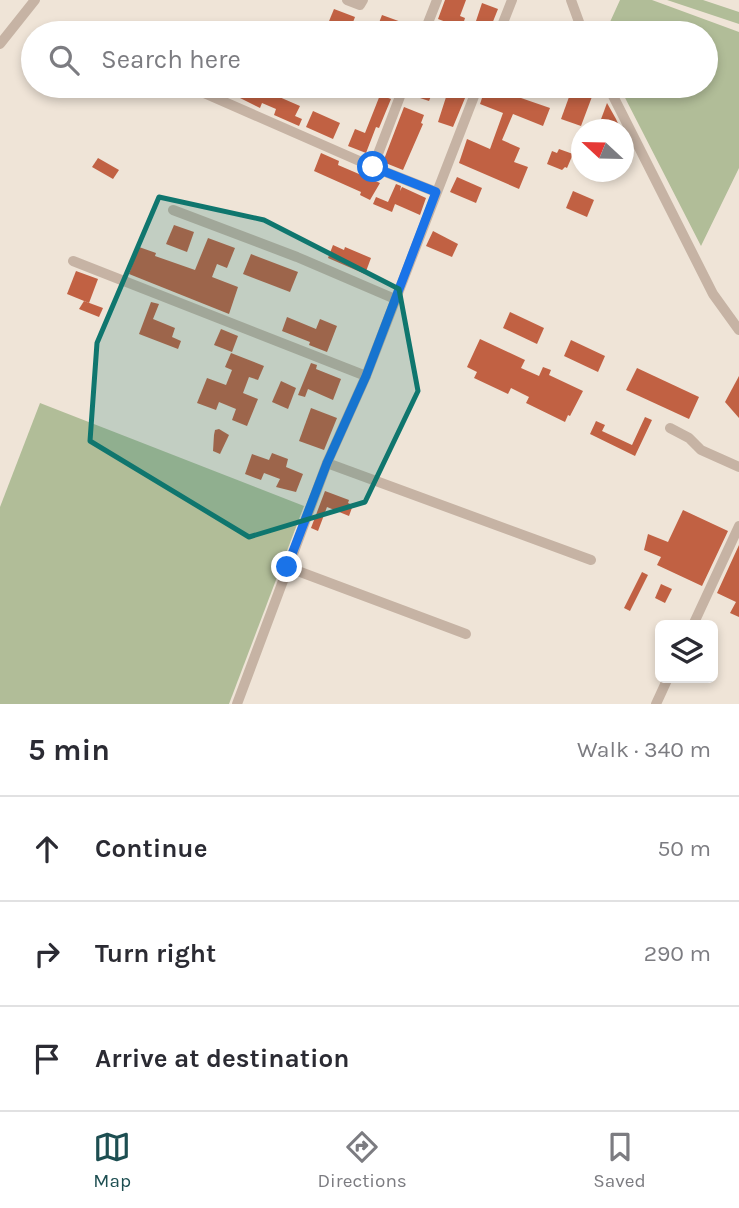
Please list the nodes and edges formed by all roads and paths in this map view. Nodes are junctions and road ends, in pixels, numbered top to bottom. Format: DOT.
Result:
graph roads {
  1 [pos="35,0"];
  2 [pos="347,0"];
  3 [pos="362,0"];
  4 [pos="437,0"];
  5 [pos="512,0"];
  6 [pos="571,0"];
  7 [pos="429,21"];
  8 [pos="504,21"];
  9 [pos="579,21"];
  10 [pos="0,44"];
  11 [pos="215,98"];
  12 [pos="399,98"];
  13 [pos="473,98"];
  14 [pos="614,98"];
  15 [pos="373,167"];
  16 [pos="436,192"];
  17 [pos="173,210"];
  18 [pos="73,261"];
  19 [pos="395,299"];
  20 [pos="739,330"];
  21 [pos="366,376"];
  22 [pos="670,428"];
  23 [pos="327,463"];
  24 [pos="739,467"];
  25 [pos="739,526"];
  26 [pos="591,560"];
  27 [pos="287,567"];
  28 [pos="695,620"];
  29 [pos="466,634"];
  30 [pos="666,683"];
  31 [pos="237,704"];
  32 [pos="656,704"];
  1 -- 10 [label="street"];
  2 -- 3 [label="street"];
  4 -- 7 [label="street"];
  5 -- 8 [label="street"];
  6 -- 9 [label="street"];
  11 -- 15 [label="street"];
  12 -- 15 [label="street"];
  13 -- 16 [label="street"];
  14 -- 20 [label="street"];
  15 -- 16 [label="street"];
  16 -- 19 [label="street"];
  17 -- 19 [label="street"];
  18 -- 21 [label="street"];
  19 -- 21 [label="street"];
  21 -- 23 [label="street"];
  22 -- 24 [label="street"];
  23 -- 26 [label="street"];
  23 -- 27 [label="street"];
  25 -- 28 [label="street"];
  27 -- 29 [label="street"];
  27 -- 31 [label="street"];
  30 -- 32 [label="street"];
}
